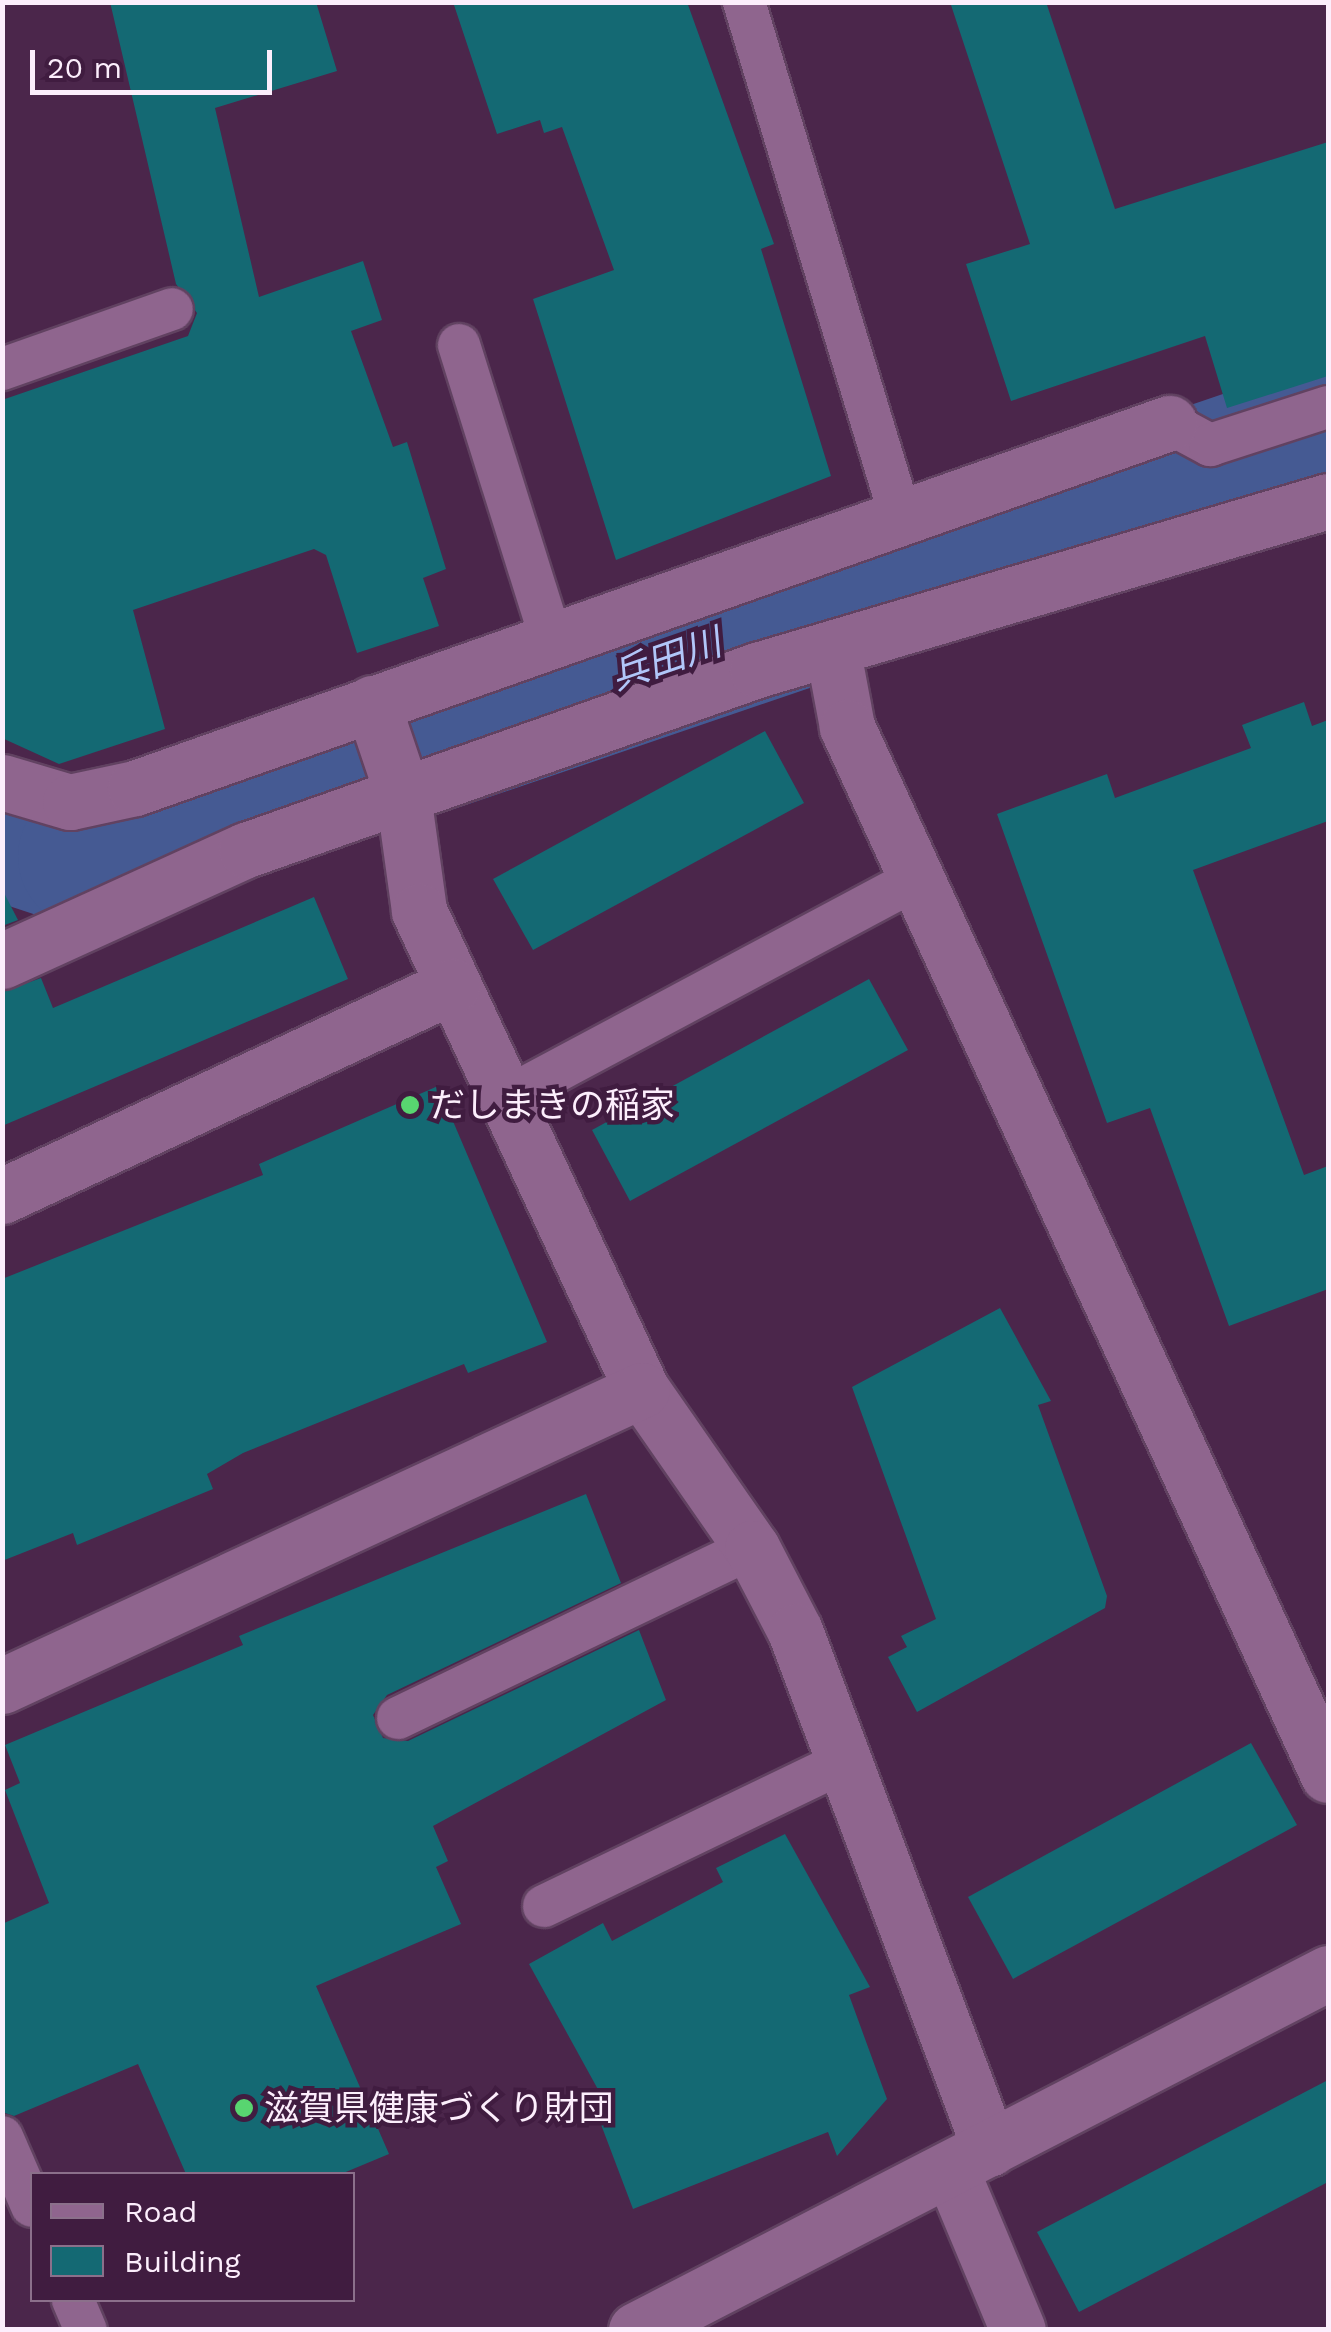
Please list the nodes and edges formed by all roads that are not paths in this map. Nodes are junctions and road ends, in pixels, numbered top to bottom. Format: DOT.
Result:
graph roads {
  1 [pos="744,2"];
  2 [pos="172,310"];
  3 [pos="458,345"];
  4 [pos="2,369"];
  5 [pos="1328,407"];
  6 [pos="1169,423"];
  7 [pos="1328,501"];
  8 [pos="901,518"];
  9 [pos="552,640"];
  10 [pos="834,652"];
  11 [pos="387,749"];
  12 [pos="2,782"];
  13 [pos="917,879"];
  14 [pos="2,961"];
  15 [pos="454,986"];
  16 [pos="506,1098"];
  17 [pos="2,1196"];
  18 [pos="642,1390"];
  19 [pos="752,1548"];
  20 [pos="2,1686"];
  21 [pos="398,1718"];
  22 [pos="843,1762"];
  23 [pos="1328,1775"];
  24 [pos="544,1906"];
  25 [pos="1328,1973"];
  26 [pos="2,2137"];
  27 [pos="971,2160"];
  28 [pos="30,2201"];
  29 [pos="74,2302"];
  30 [pos="86,2330"];
  31 [pos="636,2330"];
  32 [pos="1018,2330"];
  1 -- 8 [label="lane"];
  2 -- 4 [label="lane"];
  3 -- 9 [label="lane"];
  5 -- 6 [label="lane"];
  6 -- 8 [label="street"];
  7 -- 10 [label="street"];
  8 -- 9 [label="street"];
  9 -- 11 [label="street"];
  10 -- 11 [label="street"];
  10 -- 13 [label="street"];
  11 -- 12 [label="street"];
  11 -- 14 [label="street"];
  11 -- 15 [label="street"];
  13 -- 16 [label="lane"];
  13 -- 23 [label="street"];
  15 -- 16 [label="street"];
  15 -- 17 [label="street"];
  16 -- 18 [label="street"];
  18 -- 19 [label="street"];
  18 -- 20 [label="street"];
  19 -- 21 [label="lane"];
  19 -- 22 [label="street"];
  22 -- 24 [label="lane"];
  22 -- 27 [label="street"];
  25 -- 27 [label="street"];
  26 -- 28 [label="lane"];
  27 -- 31 [label="street"];
  27 -- 32 [label="street"];
  29 -- 30 [label="lane"];
}
